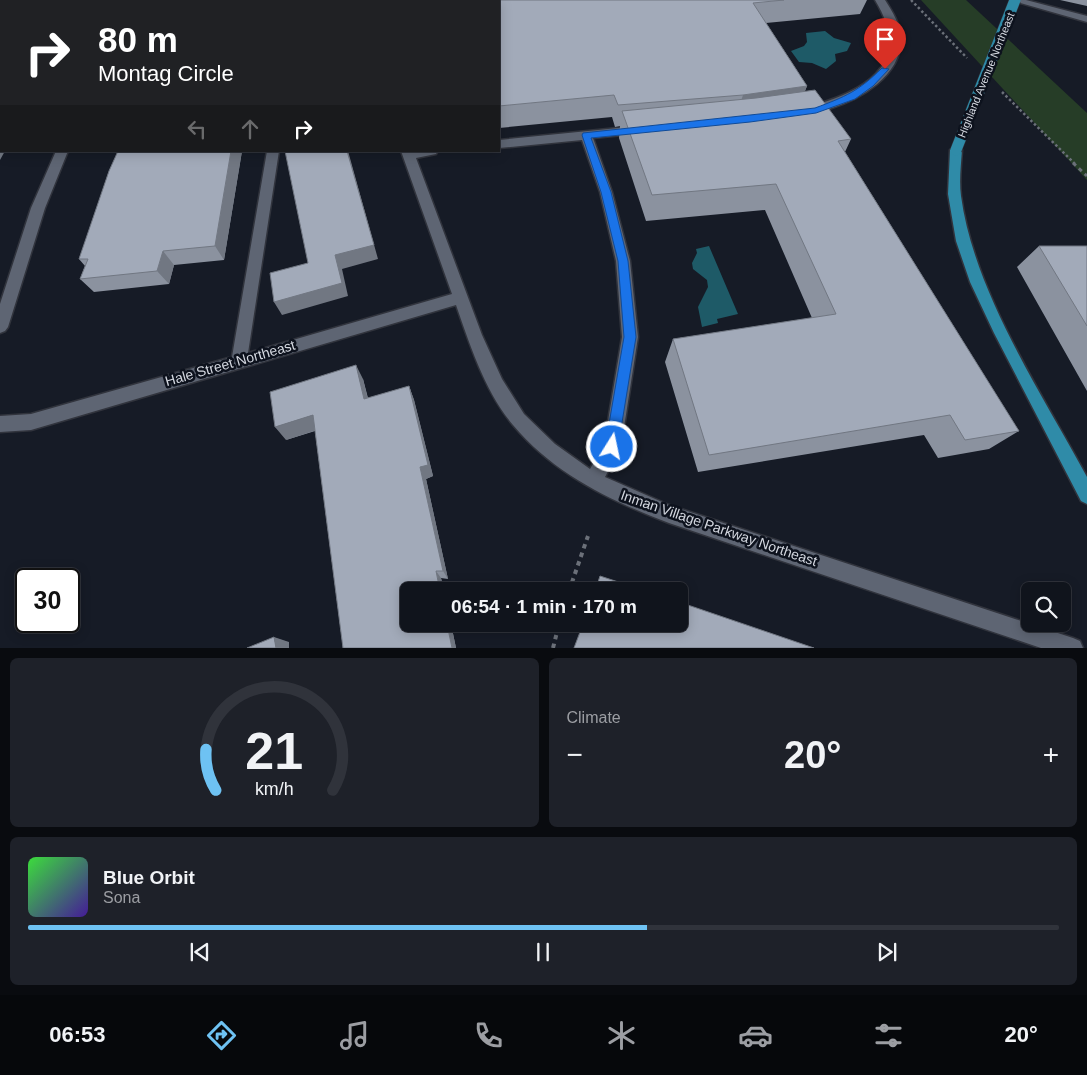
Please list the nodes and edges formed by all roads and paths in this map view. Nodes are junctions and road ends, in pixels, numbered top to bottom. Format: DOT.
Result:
graph roads {
  1 [pos="880,0"];
  2 [pos="1015,0"];
  3 [pos="1087,20"];
  4 [pos="797,113"];
  5 [pos="653,129"];
  6 [pos="586,135"];
  7 [pos="500,144"];
  8 [pos="62,152"];
  9 [pos="273,152"];
  10 [pos="420,152"];
  11 [pos="407,153"];
  12 [pos="460,298"];
  13 [pos="0,327"];
  14 [pos="239,360"];
  15 [pos="0,424"];
  16 [pos="593,481"];
  17 [pos="1087,495"];
  18 [pos="588,536"];
  19 [pos="572,582"];
  20 [pos="558,632"];
  21 [pos="553,648"];
  22 [pos="1073,648"];
  1 -- 4 [label="street"];
  2 -- 3 [label="street"];
  2 -- 17 [label="main road, Highland Avenue Northeast, bridge"];
  5 -- 6 [label="street"];
  6 -- 7 [label="street"];
  6 -- 16 [label="street"];
  8 -- 13 [label="street"];
  9 -- 14 [label="street"];
  10 -- 11 [label="street"];
  11 -- 12 [label="street, Inman Village Parkway Northeast"];
  12 -- 14 [label="street, Hale Street Northeast"];
  12 -- 16 [label="street, Inman Village Parkway Northeast"];
  14 -- 15 [label="street, Hale Street Northeast"];
  16 -- 22 [label="street, Inman Village Parkway Northeast"];
  18 -- 19 [label="path"];
  20 -- 21 [label="path"];
}
